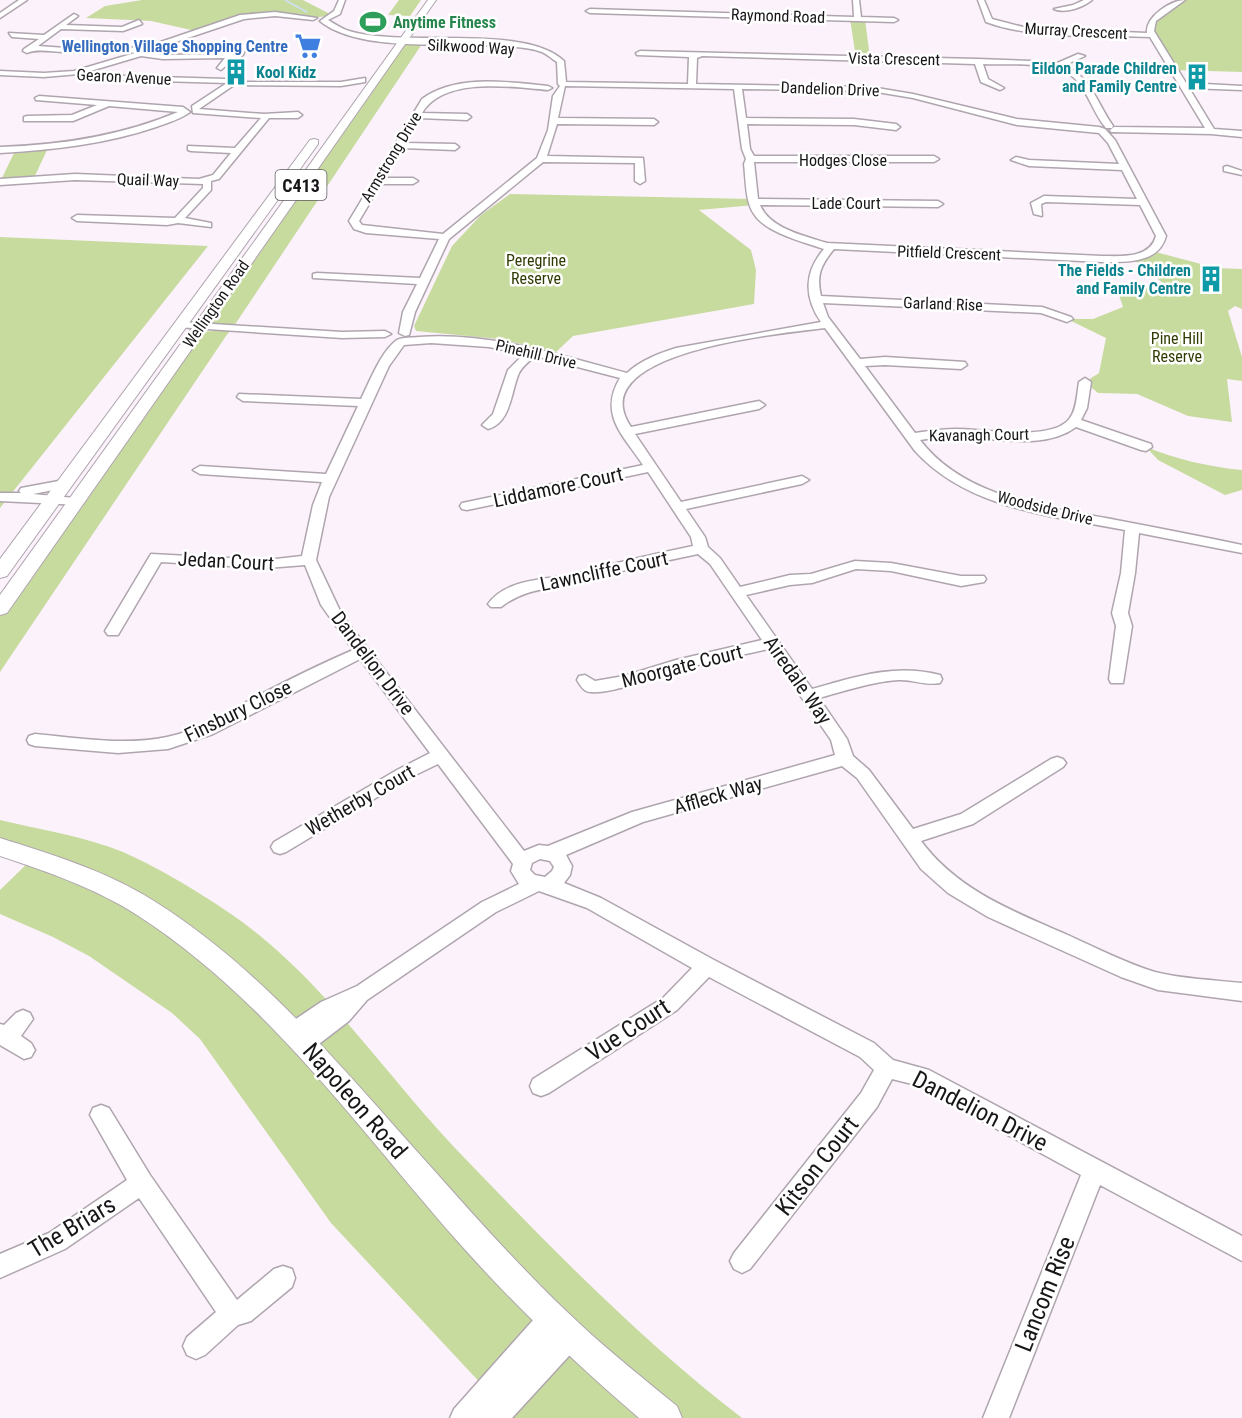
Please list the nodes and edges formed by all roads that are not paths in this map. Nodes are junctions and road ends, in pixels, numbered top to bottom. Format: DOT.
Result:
graph roads {
  1 [pos="24,0"];
  2 [pos="342,0"];
  3 [pos="421,0"];
  4 [pos="432,0"];
  5 [pos="856,0"];
  6 [pos="981,0"];
  7 [pos="1089,0"];
  8 [pos="1182,0"];
  9 [pos="1058,9"];
  10 [pos="591,11"];
  11 [pos="65,15"];
  12 [pos="0,16"];
  13 [pos="74,16"];
  14 [pos="85,16"];
  15 [pos="858,19"];
  16 [pos="894,20"];
  17 [pos="318,21"];
  18 [pos="139,22"];
  19 [pos="58,27"];
  20 [pos="410,30"];
  21 [pos="1151,34"];
  22 [pos="0,35"];
  23 [pos="356,35"];
  24 [pos="45,37"];
  25 [pos="396,40"];
  26 [pos="374,41"];
  27 [pos="423,41"];
  28 [pos="440,43"];
  29 [pos="244,47"];
  30 [pos="30,48"];
  31 [pos="379,49"];
  32 [pos="69,50"];
  33 [pos="139,53"];
  34 [pos="640,53"];
  35 [pos="21,54"];
  36 [pos="696,55"];
  37 [pos="186,56"];
  38 [pos="231,56"];
  39 [pos="1081,56"];
  40 [pos="553,58"];
  41 [pos="58,59"];
  42 [pos="978,61"];
  43 [pos="170,64"];
  44 [pos="1055,67"];
  45 [pos="221,68"];
  46 [pos="553,69"];
  47 [pos="80,72"];
  48 [pos="0,73"];
  49 [pos="362,80"];
  50 [pos="227,84"];
  51 [pos="341,84"];
  52 [pos="556,86"];
  53 [pos="692,86"];
  54 [pos="1183,86"];
  55 [pos="738,87"];
  56 [pos="1242,87"];
  57 [pos="1000,88"];
  58 [pos="352,93"];
  59 [pos="38,98"];
  60 [pos="110,103"];
  61 [pos="190,110"];
  62 [pos="297,115"];
  63 [pos="417,115"];
  64 [pos="265,116"];
  65 [pos="466,117"];
  66 [pos="24,120"];
  67 [pos="331,121"];
  68 [pos="553,121"];
  69 [pos="743,121"];
  70 [pos="654,122"];
  71 [pos="896,127"];
  72 [pos="1106,130"];
  73 [pos="1211,131"];
  74 [pos="1242,134"];
  75 [pos="398,145"];
  76 [pos="454,147"];
  77 [pos="178,149"];
  78 [pos="0,150"];
  79 [pos="238,150"];
  80 [pos="541,159"];
  81 [pos="751,159"];
  82 [pos="934,159"];
  83 [pos="1016,160"];
  84 [pos="1123,167"];
  85 [pos="1227,169"];
  86 [pos="1241,174"];
  87 [pos="3,181"];
  88 [pos="377,181"];
  89 [pos="640,181"];
  90 [pos="207,182"];
  91 [pos="413,182"];
  92 [pos="0,193"];
  93 [pos="754,202"];
  94 [pos="1142,202"];
  95 [pos="938,204"];
  96 [pos="1039,214"];
  97 [pos="74,218"];
  98 [pos="178,220"];
  99 [pos="207,225"];
  100 [pos="445,237"];
  101 [pos="831,247"];
  102 [pos="317,276"];
  103 [pos="423,281"];
  104 [pos="817,299"];
  105 [pos="409,312"];
  106 [pos="1067,319"];
  107 [pos="827,324"];
  108 [pos="179,328"];
  109 [pos="198,329"];
  110 [pos="386,338"];
  111 [pos="403,338"];
  112 [pos="532,352"];
  113 [pos="856,363"];
  114 [pos="961,364"];
  115 [pos="383,366"];
  116 [pos="629,376"];
  117 [pos="1085,382"];
  118 [pos="243,397"];
  119 [pos="366,403"];
  120 [pos="759,405"];
  121 [pos="1074,422"];
  122 [pos="488,425"];
  123 [pos="626,432"];
  124 [pos="912,437"];
  125 [pos="1146,447"];
  126 [pos="650,468"];
  127 [pos="200,470"];
  128 [pos="330,478"];
  129 [pos="802,480"];
  130 [pos="64,484"];
  131 [pos="3,498"];
  132 [pos="52,501"];
  133 [pos="75,502"];
  134 [pos="467,506"];
  135 [pos="678,507"];
  136 [pos="1132,528"];
  137 [pos="701,549"];
  138 [pos="1242,549"];
  139 [pos="309,560"];
  140 [pos="0,572"];
  141 [pos="979,579"];
  142 [pos="737,592"];
  143 [pos="499,595"];
  144 [pos="0,609"];
  145 [pos="113,631"];
  146 [pos="772,643"];
  147 [pos="363,652"];
  148 [pos="1117,679"];
  149 [pos="934,680"];
  150 [pos="586,688"];
  151 [pos="809,695"];
  152 [pos="35,740"];
  153 [pos="442,755"];
  154 [pos="845,759"];
  155 [pos="1057,763"];
  156 [pos="487,814"];
  157 [pos="909,838"];
  158 [pos="0,847"];
  159 [pos="280,847"];
  160 [pos="554,859"];
  161 [pos="531,877"];
  162 [pos="594,903"];
  163 [pos="707,966"];
  164 [pos="1242,992"];
  165 [pos="23,1019"];
  166 [pos="3,1036"];
  167 [pos="299,1037"];
  168 [pos="24,1050"];
  169 [pos="887,1068"];
  170 [pos="541,1086"];
  171 [pos="101,1115"];
  172 [pos="1094,1170"];
  173 [pos="142,1183"];
  174 [pos="1242,1249"];
  175 [pos="742,1261"];
  176 [pos="0,1266"];
  177 [pos="283,1278"];
  178 [pos="232,1314"];
  179 [pos="561,1327"];
  180 [pos="196,1346"];
  181 [pos="463,1418"];
  182 [pos="494,1418"];
  183 [pos="665,1418"];
  184 [pos="996,1418"];
  1 -- 12 [label="street"];
  2 -- 17 [label="street"];
  3 -- 25 [label="main road, Wellington Road / C413"];
  4 -- 20 [label="main road, Wellington Road / C413"];
  5 -- 15 [label="street"];
  6 -- 21 [label="street, Murray Crescent"];
  7 -- 9 [label="street"];
  8 -- 21 [label="street"];
  10 -- 15 [label="street, Raymond Road"];
  11 -- 13 [label="street"];
  13 -- 14 [label="street"];
  13 -- 19 [label="street"];
  15 -- 16 [label="street, Raymond Road"];
  17 -- 23 [label="street"];
  17 -- 33 [label="street"];
  18 -- 19 [label="street"];
  19 -- 24 [label="street"];
  20 -- 25 [label="main road, Wellington Road / C413"];
  20 -- 27 [label="street"];
  21 -- 54 [label="street"];
  22 -- 24 [label="street"];
  23 -- 25 [label="street"];
  23 -- 26 [label="street"];
  24 -- 30 [label="street"];
  25 -- 26 [label="street"];
  25 -- 27 [label="street, Silkwood Way"];
  25 -- 28 [label="street, Silkwood Way"];
  25 -- 49 [label="main road, Wellington Road / C413"];
  25 -- 109 [label="main road, Wellington Road / C413"];
  26 -- 31 [label="street"];
  27 -- 28 [label="street, Silkwood Way"];
  28 -- 40 [label="street, Silkwood Way"];
  29 -- 38 [label="street"];
  30 -- 32 [label="street"];
  30 -- 35 [label="street"];
  32 -- 33 [label="street"];
  32 -- 41 [label="street"];
  33 -- 37 [label="street"];
  33 -- 47 [label="street"];
  34 -- 36 [label="street, Vista Crescent"];
  36 -- 42 [label="street, Vista Crescent"];
  36 -- 53 [label="street"];
  37 -- 38 [label="street"];
  37 -- 43 [label="street"];
  38 -- 45 [label="street"];
  39 -- 44 [label="street"];
  40 -- 46 [label="street"];
  40 -- 52 [label="street"];
  42 -- 44 [label="street, Vista Crescent"];
  42 -- 57 [label="street"];
  44 -- 72 [label="street, Vista Crescent"];
  47 -- 48 [label="street, Gearon Avenue"];
  47 -- 50 [label="street, Gearon Avenue"];
  49 -- 51 [label="street, Gearon Avenue"];
  49 -- 58 [label="main road, Wellington Road / C413"];
  50 -- 51 [label="street, Gearon Avenue"];
  50 -- 61 [label="street"];
  51 -- 58 [label="street"];
  52 -- 53 [label="street, Dandelion Drive"];
  52 -- 63 [label="street, Armstrong Drive"];
  52 -- 68 [label="street"];
  53 -- 55 [label="street, Dandelion Drive"];
  54 -- 56 [label="street"];
  54 -- 73 [label="street"];
  55 -- 69 [label="street"];
  55 -- 72 [label="street, Dandelion Drive"];
  59 -- 60 [label="street"];
  60 -- 61 [label="street"];
  60 -- 66 [label="street"];
  61 -- 64 [label="street"];
  61 -- 78 [label="street"];
  62 -- 64 [label="street"];
  63 -- 65 [label="street"];
  63 -- 75 [label="street, Armstrong Drive"];
  64 -- 79 [label="street, Quail Way"];
  67 -- 108 [label="main road, Wellington Road / C413"];
  68 -- 70 [label="street"];
  68 -- 80 [label="street"];
  69 -- 71 [label="street"];
  69 -- 81 [label="street"];
  72 -- 73 [label="street, Dandelion Drive"];
  72 -- 84 [label="street, Pitfield Crescent"];
  73 -- 74 [label="street, Dandelion Drive"];
  75 -- 76 [label="street"];
  75 -- 88 [label="street, Armstrong Drive"];
  77 -- 79 [label="street"];
  79 -- 90 [label="street, Quail Way"];
  80 -- 89 [label="street"];
  80 -- 100 [label="street"];
  81 -- 82 [label="street, Hodges Close"];
  81 -- 93 [label="street"];
  83 -- 84 [label="street"];
  84 -- 94 [label="street, Pitfield Crescent"];
  85 -- 86 [label="street"];
  87 -- 90 [label="street, Quail Way"];
  87 -- 92 [label="street"];
  88 -- 91 [label="street"];
  88 -- 100 [label="street, Armstrong Drive"];
  90 -- 98 [label="street"];
  93 -- 95 [label="street, Lade Court"];
  93 -- 101 [label="street, Pitfield Crescent"];
  94 -- 96 [label="street"];
  94 -- 101 [label="street, Pitfield Crescent"];
  97 -- 98 [label="street"];
  98 -- 99 [label="street"];
  100 -- 103 [label="street"];
  101 -- 104 [label="street, Woodside Drive"];
  102 -- 103 [label="street"];
  103 -- 105 [label="street"];
  104 -- 106 [label="street, Garland Rise"];
  104 -- 107 [label="street, Woodside Drive"];
  105 -- 110 [label="street"];
  105 -- 111 [label="street"];
  107 -- 113 [label="street, Woodside Drive"];
  107 -- 116 [label="street"];
  108 -- 109 [label="street"];
  108 -- 130 [label="main road, Wellington Road / C413"];
  109 -- 110 [label="street"];
  109 -- 133 [label="main road, Wellington Road / C413"];
  110 -- 111 [label="street, Pinehill Drive"];
  110 -- 115 [label="street"];
  111 -- 112 [label="street, Pinehill Drive"];
  111 -- 115 [label="street"];
  112 -- 116 [label="street, Pinehill Drive"];
  112 -- 122 [label="street"];
  113 -- 114 [label="street"];
  113 -- 124 [label="street, Woodside Drive"];
  115 -- 119 [label="street"];
  116 -- 123 [label="street, Airedale Way"];
  117 -- 121 [label="street"];
  118 -- 119 [label="street"];
  119 -- 128 [label="street"];
  120 -- 123 [label="street"];
  121 -- 124 [label="street, Kavanagh Court"];
  121 -- 125 [label="street"];
  123 -- 126 [label="street, Airedale Way"];
  124 -- 136 [label="street, Woodside Drive"];
  126 -- 134 [label="street, Liddamore Court"];
  126 -- 135 [label="street, Airedale Way"];
  127 -- 128 [label="street"];
  128 -- 139 [label="street"];
  129 -- 135 [label="street"];
  130 -- 131 [label="street"];
  130 -- 132 [label="main road, Wellington Road / C413"];
  131 -- 132 [label="street"];
  132 -- 133 [label="street"];
  132 -- 140 [label="main road, Wellington Road / C413"];
  133 -- 144 [label="main road, Wellington Road / C413"];
  135 -- 137 [label="street, Airedale Way"];
  136 -- 138 [label="street, Woodside Drive"];
  136 -- 148 [label="street"];
  137 -- 142 [label="street, Airedale Way"];
  137 -- 143 [label="street, Lawncliffe Court"];
  139 -- 145 [label="street, Jedan Court"];
  139 -- 147 [label="street, Dandelion Drive"];
  141 -- 142 [label="street"];
  142 -- 146 [label="street, Airedale Way"];
  146 -- 150 [label="street, Moorgate Court"];
  146 -- 151 [label="street, Airedale Way"];
  147 -- 152 [label="street, Finsbury Close"];
  147 -- 153 [label="street, Dandelion Drive"];
  149 -- 151 [label="street"];
  151 -- 154 [label="street, Airedale Way"];
  153 -- 156 [label="street, Dandelion Drive"];
  153 -- 159 [label="street, Wetherby Court"];
  154 -- 157 [label="street, Airedale Way"];
  154 -- 160 [label="street, Affleck Way"];
  155 -- 157 [label="street"];
  156 -- 160 [label="street, Dandelion Drive"];
  156 -- 161 [label="street, Dandelion Drive"];
  157 -- 164 [label="street, Airedale Way"];
  158 -- 167 [label="main road, Napoleon Road"];
  160 -- 161 [label="street"];
  160 -- 161 [label="street"];
  160 -- 162 [label="street, Dandelion Drive"];
  161 -- 162 [label="street, Dandelion Drive"];
  161 -- 167 [label="street"];
  162 -- 163 [label="street, Dandelion Drive"];
  163 -- 169 [label="street, Dandelion Drive"];
  163 -- 170 [label="street, Vue Court"];
  165 -- 166 [label="street"];
  166 -- 168 [label="street"];
  167 -- 179 [label="main road, Napoleon Road"];
  169 -- 172 [label="street, Dandelion Drive"];
  169 -- 175 [label="street, Kitson Court"];
  171 -- 173 [label="street"];
  172 -- 174 [label="street, Dandelion Drive"];
  172 -- 184 [label="street, Lancom Rise"];
  173 -- 176 [label="street, The Briars"];
  173 -- 178 [label="street"];
  177 -- 178 [label="street"];
  178 -- 180 [label="street"];
  179 -- 181 [label="street"];
  179 -- 182 [label="street"];
  179 -- 183 [label="main road, Napoleon Road"];
}
